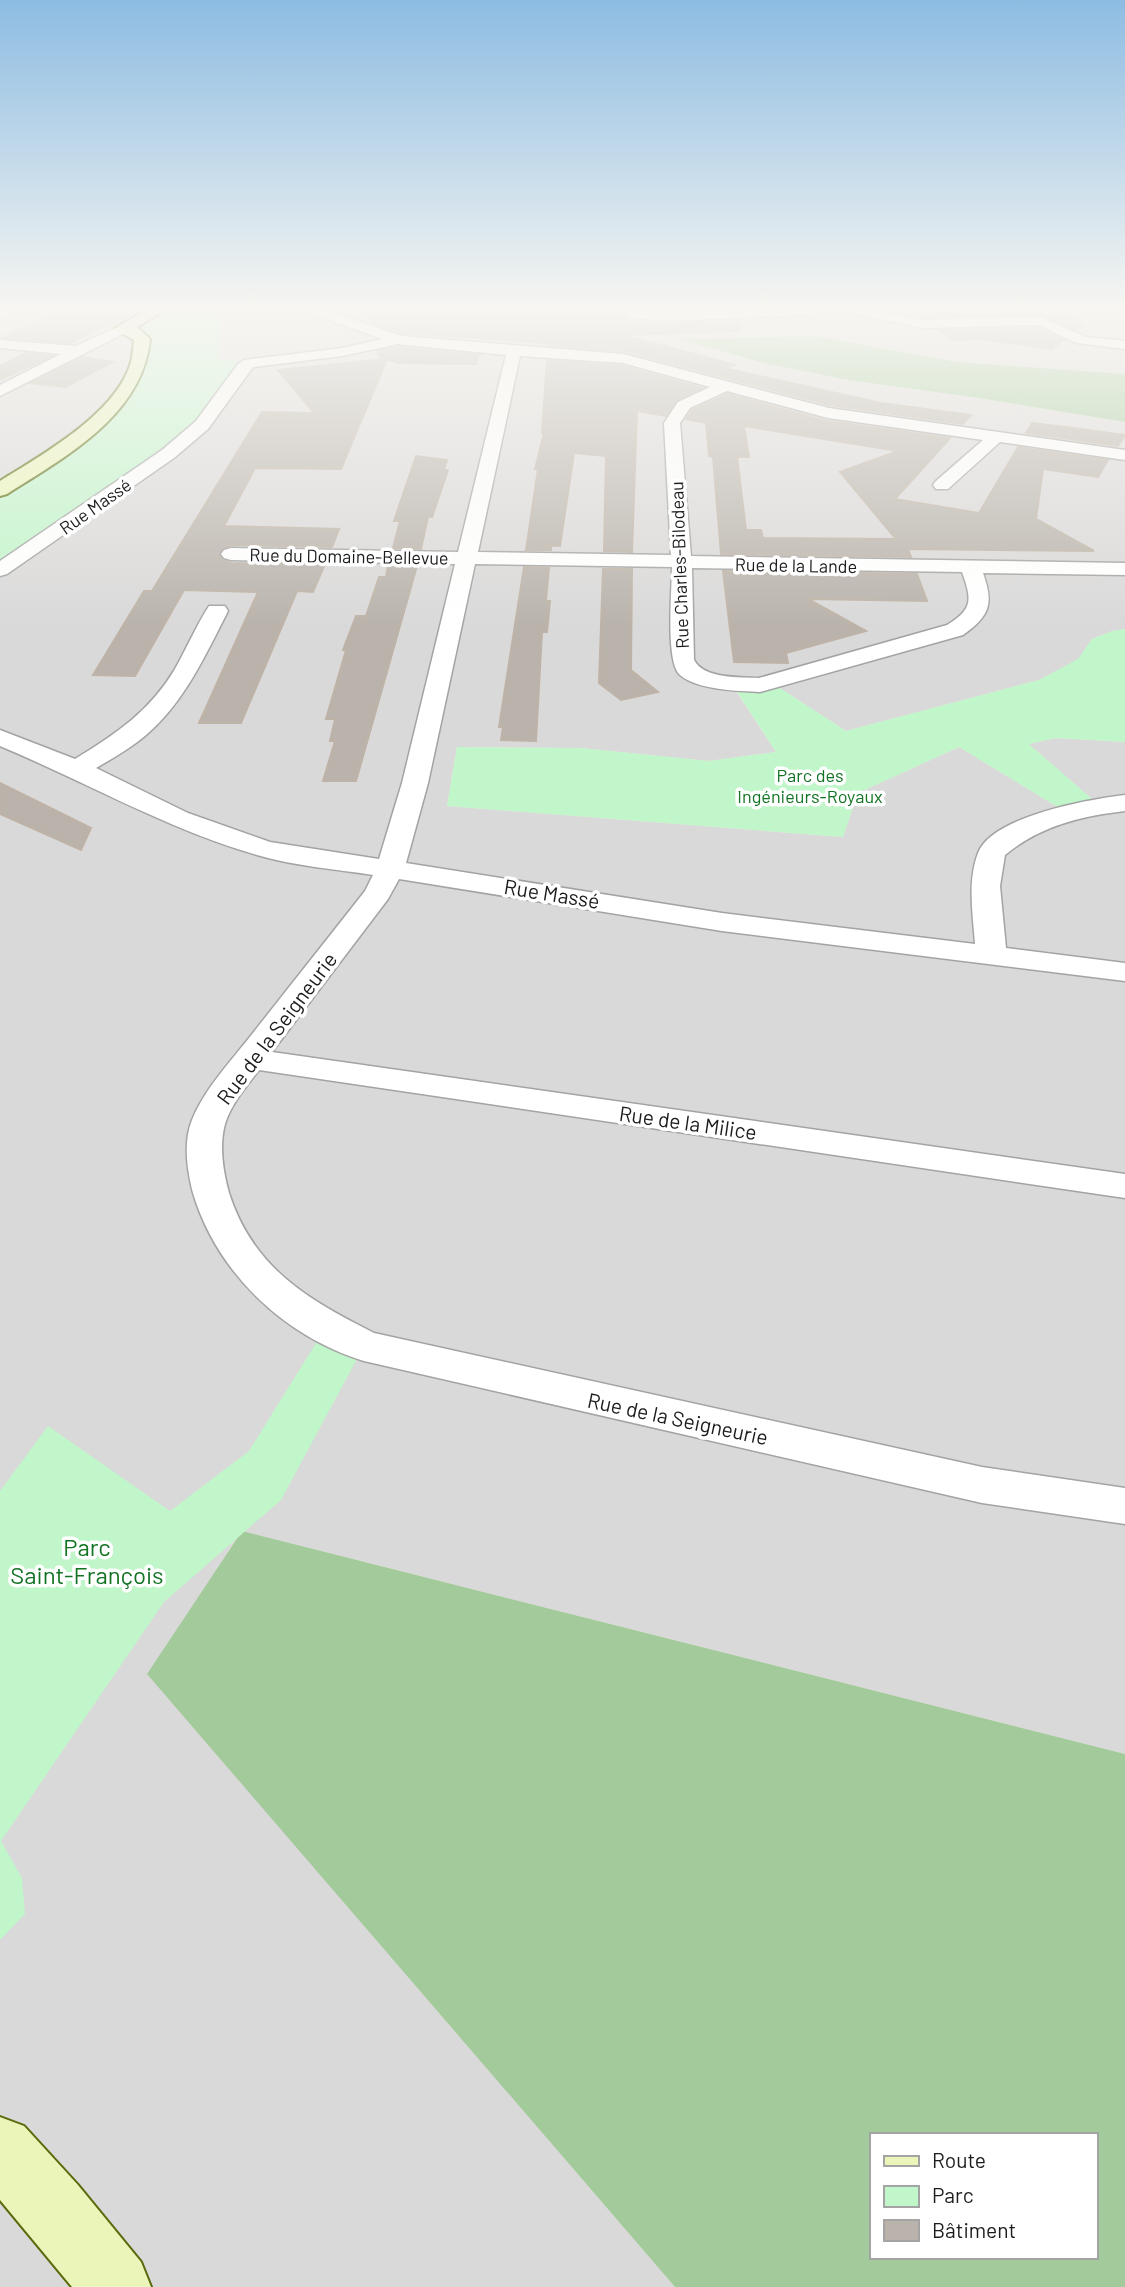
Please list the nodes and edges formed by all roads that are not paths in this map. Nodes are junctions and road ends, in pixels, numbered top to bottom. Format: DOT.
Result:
graph roads {
  1 [pos="104,413"];
  2 [pos="211,413"];
  3 [pos="500,413"];
  4 [pos="678,413"];
  5 [pos="830,413"];
  6 [pos="995,438"];
  7 [pos="1125,455"];
  8 [pos="942,485"];
  9 [pos="0,490"];
  10 [pos="231,554"];
  11 [pos="467,558"];
  12 [pos="682,564"];
  13 [pos="970,566"];
  14 [pos="1125,569"];
  15 [pos="0,570"];
  16 [pos="217,611"];
  17 [pos="0,737"];
  18 [pos="77,769"];
  19 [pos="1125,803"];
  20 [pos="391,867"];
  21 [pos="990,956"];
  22 [pos="1125,972"];
  23 [pos="252,1059"];
  24 [pos="1125,1186"];
  25 [pos="1125,1506"];
  26 [pos="0,2150"];
  27 [pos="116,2287"];
  1 -- 9 [label="street"];
  2 -- 15 [label="street, Rue Massé"];
  3 -- 11 [label="street, Rue de la Seigneurie"];
  4 -- 12 [label="street, Rue Charles-Bilodeau"];
  5 -- 6 [label="street"];
  6 -- 7 [label="street"];
  6 -- 8 [label="street"];
  10 -- 11 [label="street, Rue du Domaine-Bellevue"];
  11 -- 12 [label="street, Rue de la Lande"];
  11 -- 20 [label="street, Rue de la Seigneurie"];
  12 -- 13 [label="street, Rue de la Lande"];
  12 -- 13 [label="street, Rue Charles-Bilodeau"];
  13 -- 14 [label="street, Rue de la Lande"];
  16 -- 18 [label="street"];
  17 -- 18 [label="street, Rue Massé"];
  18 -- 20 [label="street, Rue Massé"];
  19 -- 21 [label="street"];
  20 -- 21 [label="street, Rue Massé"];
  20 -- 23 [label="street, Rue de la Seigneurie"];
  21 -- 22 [label="street, Rue Massé"];
  23 -- 24 [label="street, Rue de la Milice"];
  23 -- 25 [label="street, Rue de la Seigneurie"];
  26 -- 27 [label="street"];
}
